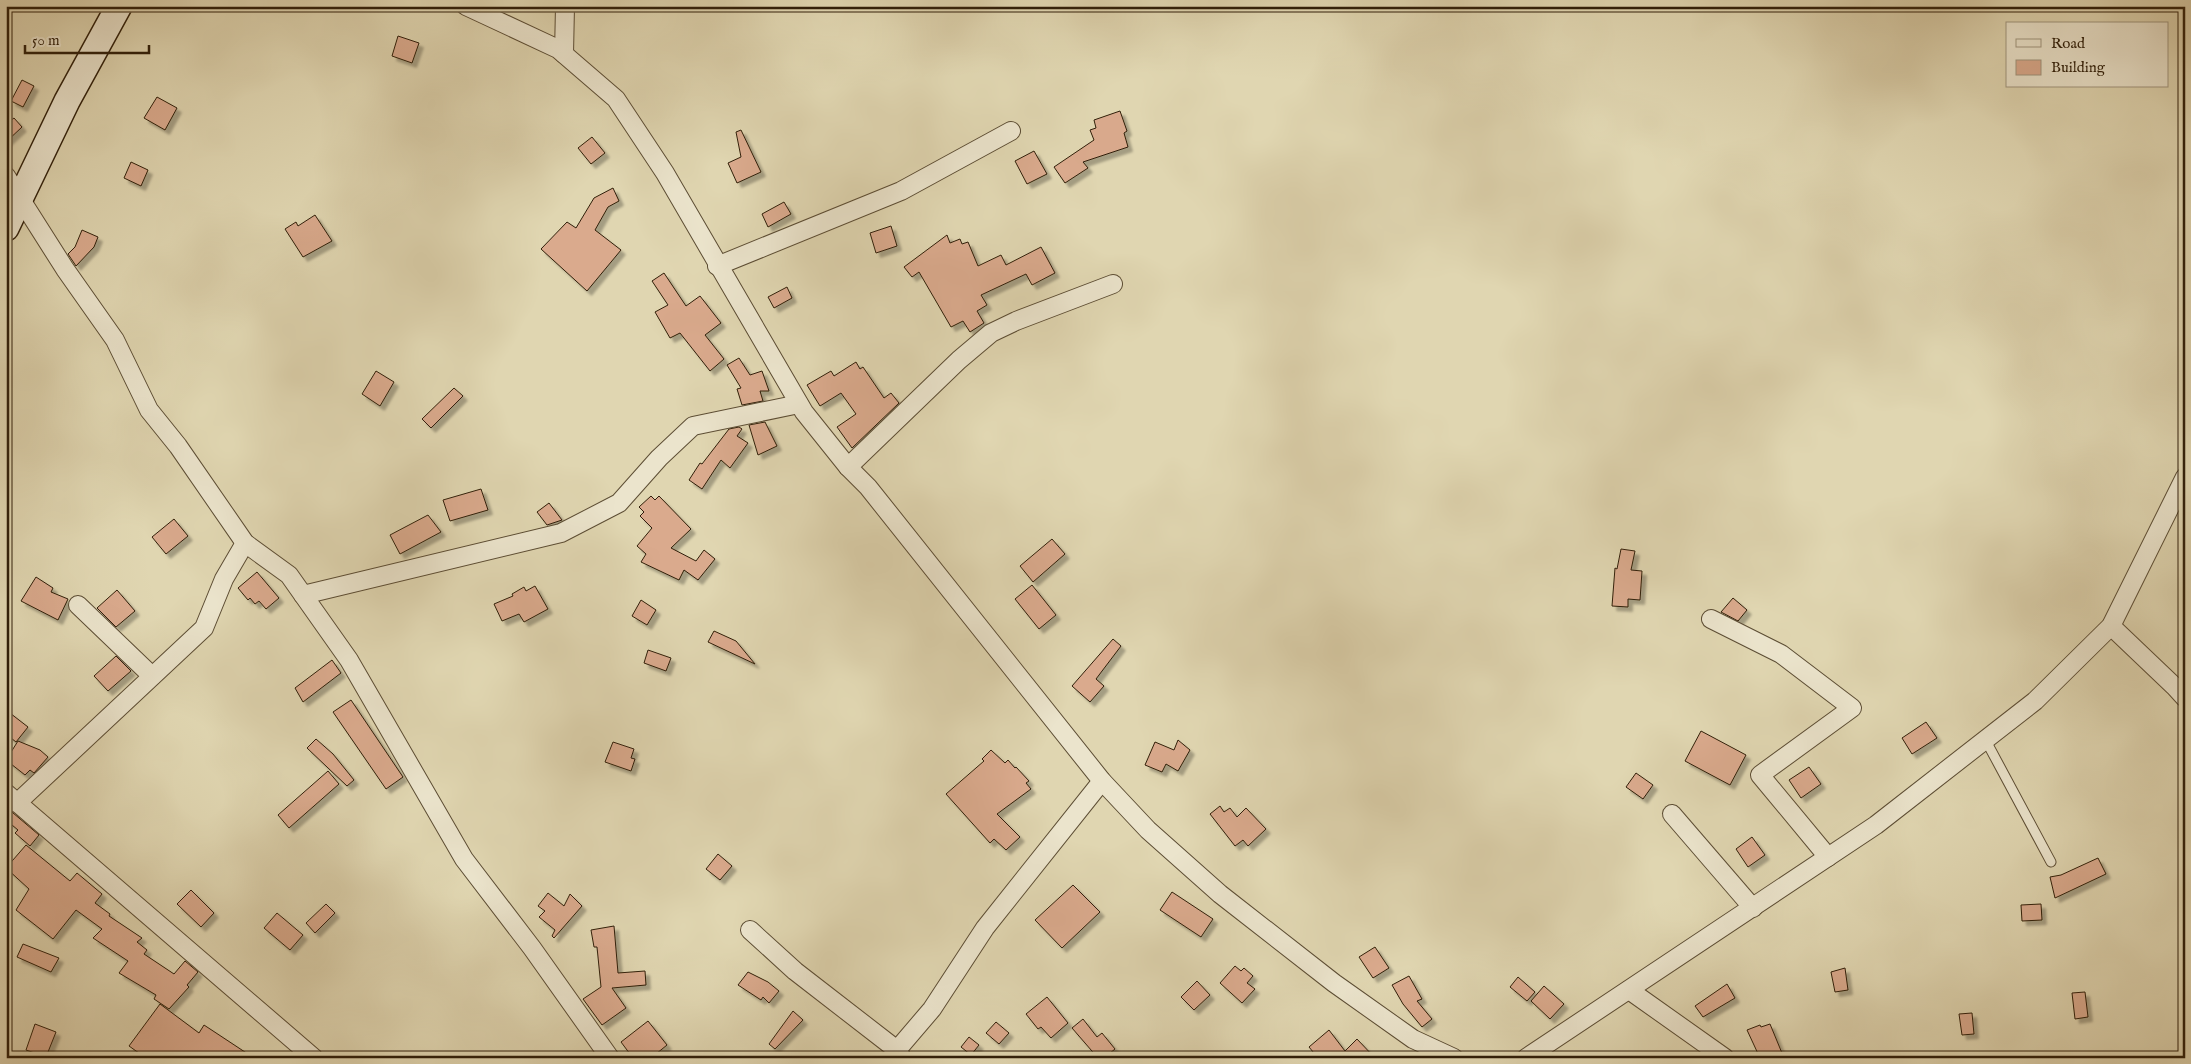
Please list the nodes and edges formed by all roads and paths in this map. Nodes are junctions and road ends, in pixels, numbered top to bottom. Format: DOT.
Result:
graph roads {
  1 [pos="119,6"];
  2 [pos="466,6"];
  3 [pos="565,6"];
  4 [pos="564,54"];
  5 [pos="1011,131"];
  6 [pos="6,176"];
  7 [pos="21,198"];
  8 [pos="6,228"];
  9 [pos="717,266"];
  10 [pos="1113,284"];
  11 [pos="799,404"];
  12 [pos="848,467"];
  13 [pos="2185,477"];
  14 [pos="245,543"];
  15 [pos="303,595"];
  16 [pos="78,605"];
  17 [pos="1712,619"];
  18 [pos="2111,626"];
  19 [pos="152,676"];
  20 [pos="2185,698"];
  21 [pos="1985,739"];
  22 [pos="1102,781"];
  23 [pos="12,798"];
  24 [pos="1672,814"];
  25 [pos="1828,857"];
  26 [pos="2052,862"];
  27 [pos="1753,908"];
  28 [pos="750,930"];
  29 [pos="1629,990"];
  30 [pos="899,1054"];
  31 [pos="314,1058"];
  32 [pos="610,1058"];
  33 [pos="1454,1058"];
  34 [pos="1526,1058"];
  35 [pos="1725,1058"];
  1 -- 7 [label="street"];
  2 -- 4 [label="street"];
  3 -- 4 [label="street"];
  4 -- 9 [label="street"];
  5 -- 9 [label="street"];
  6 -- 7 [label="street"];
  7 -- 8 [label="street"];
  7 -- 14 [label="street"];
  9 -- 11 [label="street"];
  10 -- 12 [label="street"];
  11 -- 12 [label="street"];
  11 -- 15 [label="street"];
  12 -- 22 [label="street"];
  13 -- 18 [label="street"];
  14 -- 15 [label="street"];
  14 -- 19 [label="street"];
  15 -- 32 [label="street"];
  16 -- 19 [label="street"];
  17 -- 25 [label="street"];
  18 -- 20 [label="street"];
  18 -- 21 [label="street"];
  19 -- 23 [label="street"];
  21 -- 25 [label="street"];
  21 -- 26 [label="lane"];
  22 -- 30 [label="street"];
  22 -- 33 [label="street"];
  23 -- 31 [label="street"];
  24 -- 27 [label="street"];
  25 -- 27 [label="street"];
  27 -- 29 [label="street"];
  28 -- 30 [label="street"];
  29 -- 34 [label="street"];
  29 -- 35 [label="street"];
}
